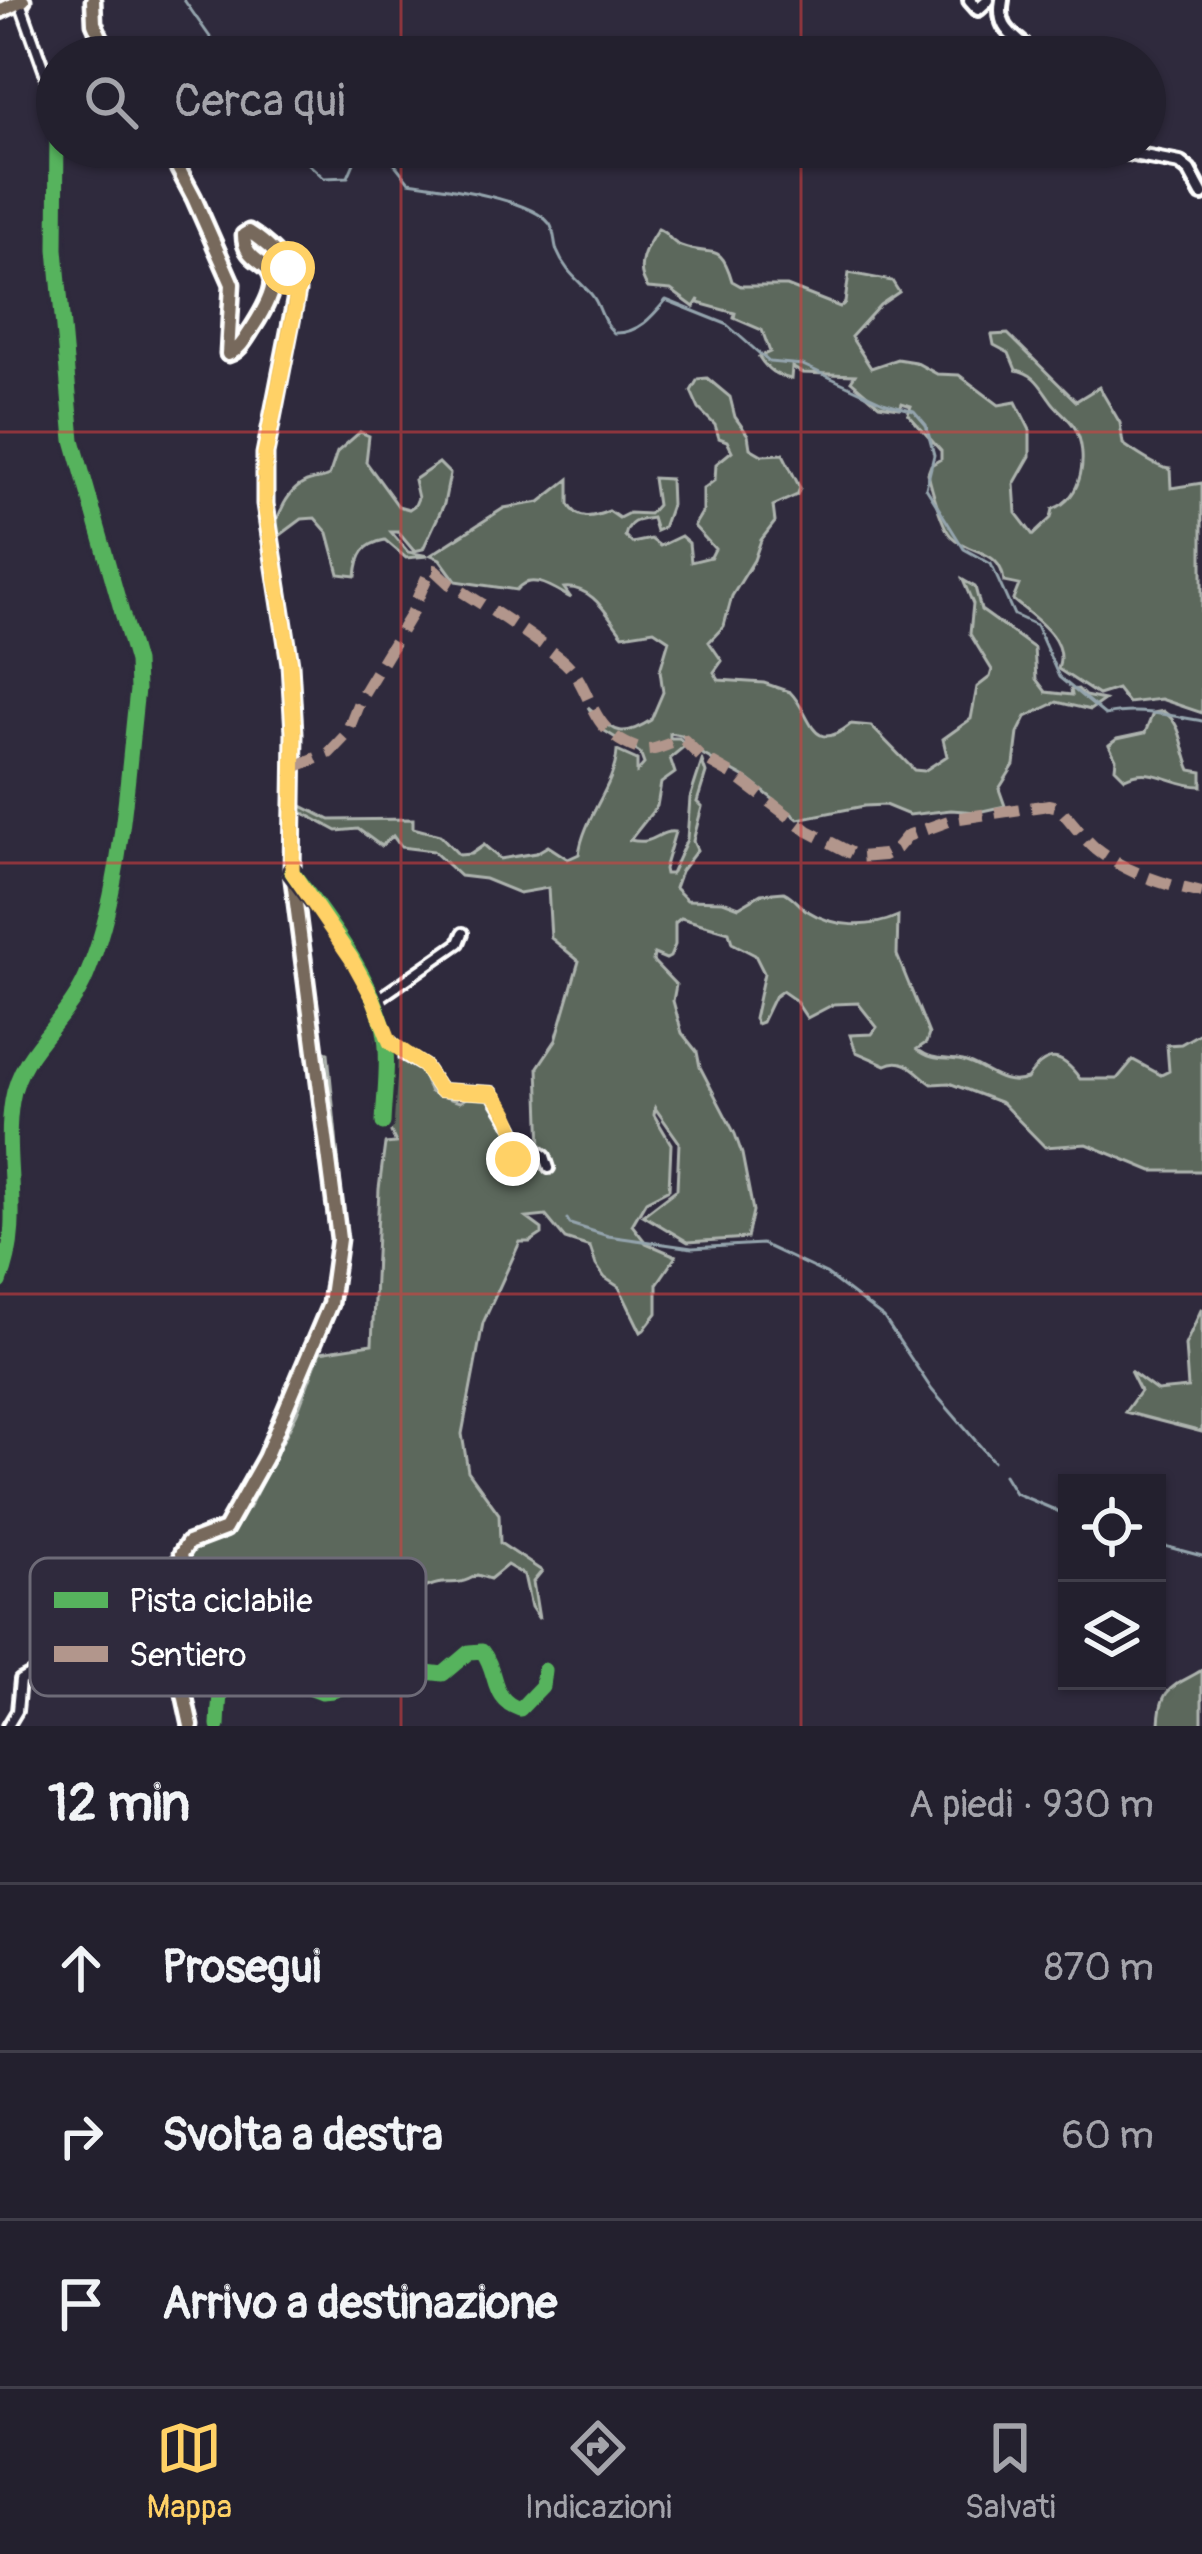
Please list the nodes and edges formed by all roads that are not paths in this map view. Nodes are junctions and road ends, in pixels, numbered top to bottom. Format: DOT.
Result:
graph roads {
  1 [pos="93,0"];
  2 [pos="970,0"];
  3 [pos="988,0"];
  4 [pos="1002,0"];
  5 [pos="22,1"];
  6 [pos="0,11"];
  7 [pos="100,36"];
  8 [pos="1011,36"];
  9 [pos="36,43"];
  10 [pos="1166,160"];
  11 [pos="57,168"];
  12 [pos="178,168"];
  13 [pos="1202,194"];
  14 [pos="292,872"];
  15 [pos="463,933"];
  16 [pos="374,1002"];
  17 [pos="385,1035"];
  18 [pos="383,1123"];
  19 [pos="549,1168"];
  20 [pos="0,1282"];
  21 [pos="182,1558"];
  22 [pos="544,1670"];
  23 [pos="426,1672"];
  24 [pos="30,1676"];
  25 [pos="185,1696"];
  26 [pos="223,1696"];
  27 [pos="8,1726"];
  28 [pos="191,1726"];
  29 [pos="218,1726"];
  1 -- 7 [label="main road"];
  2 -- 3 [label="street"];
  4 -- 8 [label="street"];
  5 -- 6 [label="main road"];
  5 -- 9 [label="street"];
  10 -- 13 [label="street"];
  11 -- 20 [label="street"];
  12 -- 14 [label="main road"];
  14 -- 16 [label="street"];
  14 -- 21 [label="main road"];
  15 -- 16 [label="street"];
  16 -- 17 [label="street"];
  17 -- 18 [label="street"];
  17 -- 19 [label="street"];
  22 -- 23 [label="street"];
  24 -- 27 [label="street"];
  25 -- 28 [label="main road"];
  26 -- 29 [label="street"];
}
